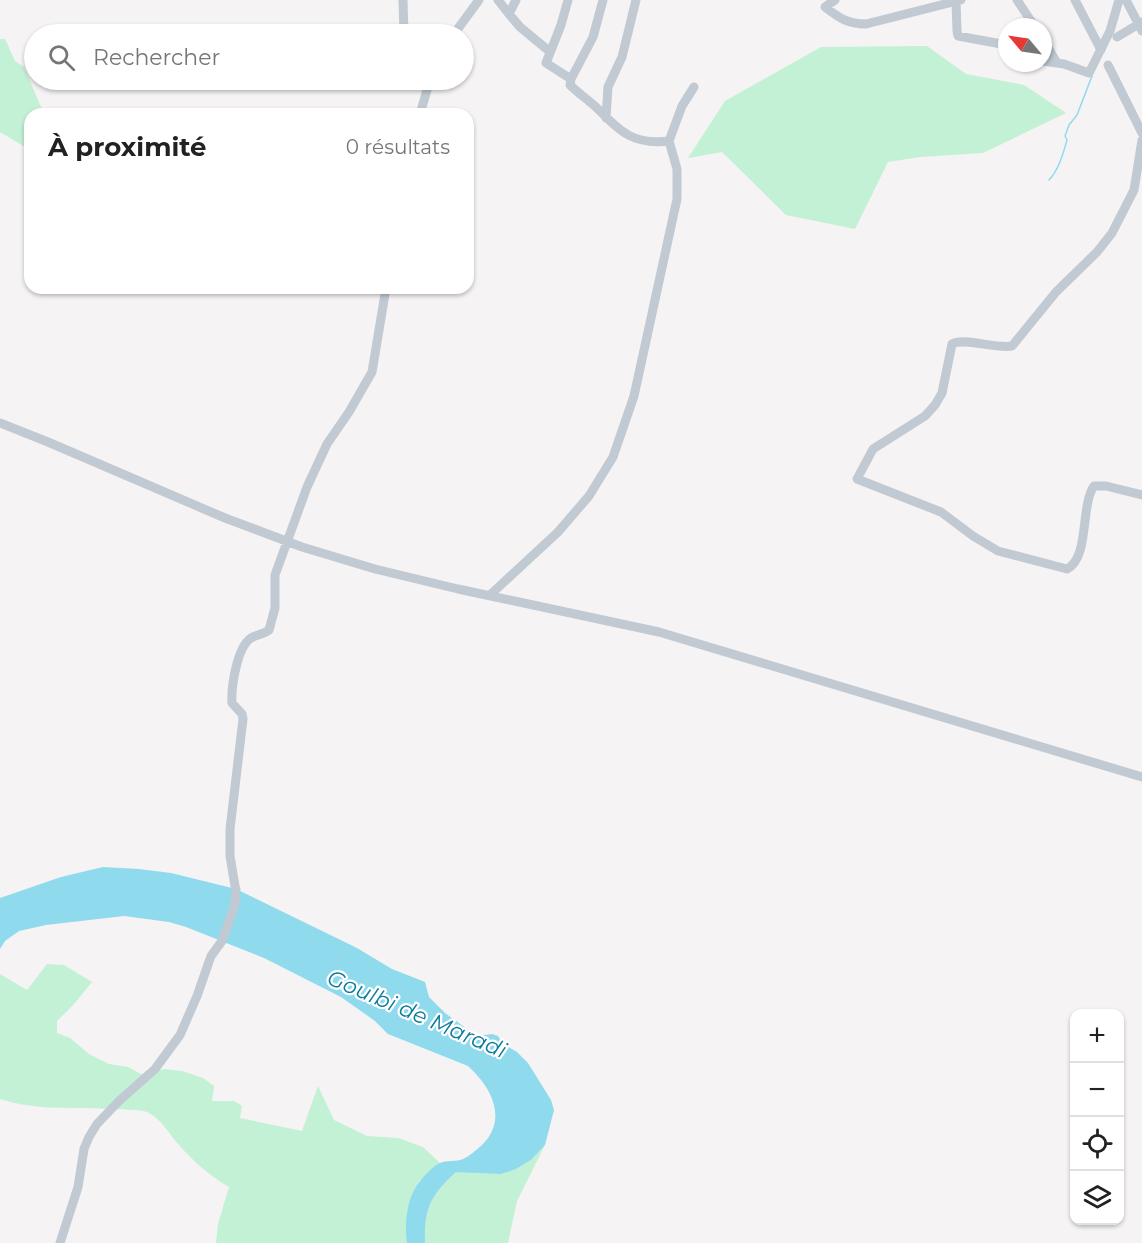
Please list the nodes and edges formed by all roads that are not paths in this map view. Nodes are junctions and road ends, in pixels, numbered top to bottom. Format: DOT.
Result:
graph roads {
  1 [pos="404,0"];
  2 [pos="479,0"];
  3 [pos="498,0"];
  4 [pos="516,0"];
  5 [pos="568,0"];
  6 [pos="603,0"];
  7 [pos="636,0"];
  8 [pos="835,0"];
  9 [pos="1017,0"];
  10 [pos="1075,0"];
  11 [pos="1119,0"];
  12 [pos="1126,0"];
  13 [pos="958,1"];
  14 [pos="509,14"];
  15 [pos="1029,18"];
  16 [pos="404,24"];
  17 [pos="461,24"];
  18 [pos="1141,26"];
  19 [pos="1117,37"];
  20 [pos="998,43"];
  21 [pos="1101,50"];
  22 [pos="549,51"];
  23 [pos="1052,54"];
  24 [pos="1052,62"];
  25 [pos="1057,63"];
  26 [pos="1108,65"];
  27 [pos="571,80"];
  28 [pos="694,87"];
  29 [pos="427,90"];
  30 [pos="422,108"];
  31 [pos="606,118"];
  32 [pos="1142,134"];
  33 [pos="1142,140"];
  34 [pos="669,141"];
  35 [pos="385,294"];
  36 [pos="0,423"];
  37 [pos="1142,495"];
  38 [pos="288,543"];
  39 [pos="490,596"];
  40 [pos="1142,777"];
  41 [pos="60,1243"];
  1 -- 16 [label="street"];
  2 -- 17 [label="street"];
  3 -- 14 [label="street"];
  4 -- 14 [label="street"];
  5 -- 22 [label="street"];
  6 -- 27 [label="street"];
  7 -- 31 [label="street"];
  8 -- 13 [label="street"];
  9 -- 15 [label="street"];
  10 -- 21 [label="street"];
  11 -- 21 [label="street"];
  12 -- 18 [label="street"];
  13 -- 20 [label="street"];
  14 -- 22 [label="street"];
  18 -- 19 [label="street"];
  21 -- 25 [label="street"];
  22 -- 27 [label="street"];
  23 -- 25 [label="street"];
  24 -- 25 [label="street"];
  26 -- 32 [label="street"];
  27 -- 31 [label="street"];
  28 -- 34 [label="street"];
  29 -- 30 [label="street"];
  31 -- 34 [label="street"];
  33 -- 37 [label="street"];
  34 -- 39 [label="street"];
  35 -- 38 [label="street"];
  36 -- 38 [label="street"];
  38 -- 39 [label="street"];
  38 -- 41 [label="street"];
  39 -- 40 [label="street"];
}
